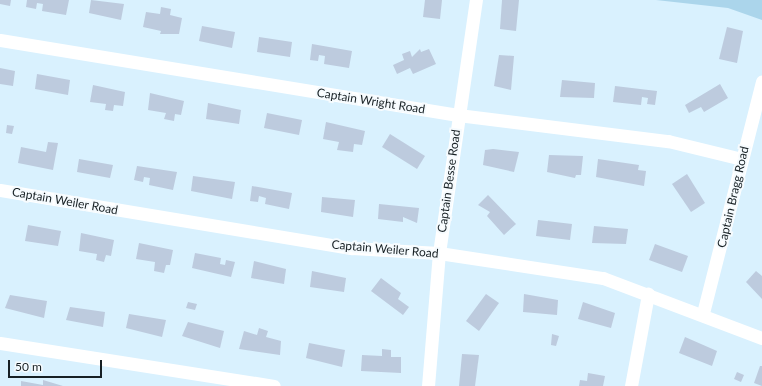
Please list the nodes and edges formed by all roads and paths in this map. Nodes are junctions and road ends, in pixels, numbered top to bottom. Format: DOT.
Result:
graph roads {
  1 [pos="476,0"];
  2 [pos="0,40"];
  3 [pos="762,81"];
  4 [pos="458,115"];
  5 [pos="742,159"];
  6 [pos="0,190"];
  7 [pos="438,254"];
  8 [pos="648,294"];
  9 [pos="703,313"];
  10 [pos="762,338"];
  11 [pos="0,343"];
  12 [pos="270,386"];
  13 [pos="428,386"];
  14 [pos="632,386"];
  1 -- 4 [label="street, Captain Besse Road"];
  2 -- 4 [label="street, Captain Wright Road"];
  3 -- 5 [label="street, Captain Bragg Road"];
  4 -- 5 [label="street, Captain Wright Road"];
  4 -- 7 [label="street, Captain Besse Road"];
  5 -- 9 [label="street, Captain Bragg Road"];
  6 -- 7 [label="street, Captain Weiler Road"];
  7 -- 8 [label="street, Captain Weiler Road"];
  7 -- 13 [label="street, Captain Besse Road"];
  8 -- 9 [label="street, Captain Weiler Road"];
  8 -- 14 [label="street"];
  9 -- 10 [label="street, Captain Weiler Road"];
  11 -- 12 [label="street"];
}
